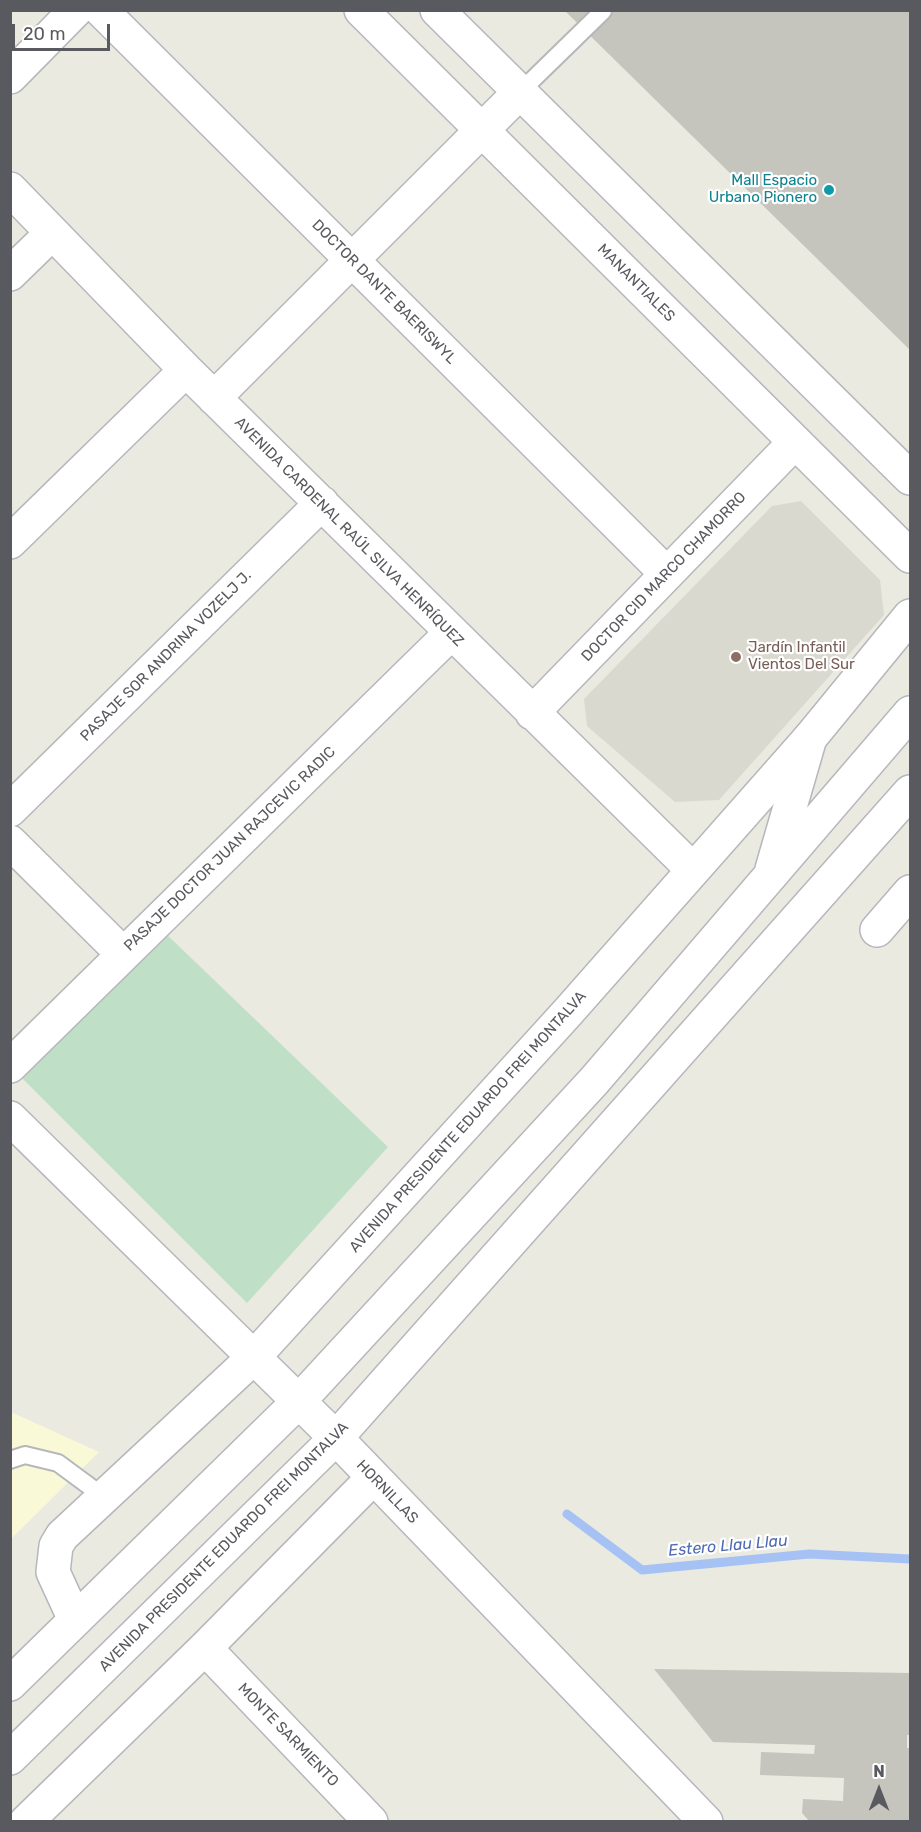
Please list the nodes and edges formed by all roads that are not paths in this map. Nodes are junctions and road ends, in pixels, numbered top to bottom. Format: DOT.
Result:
graph roads {
  1 [pos="76,10"];
  2 [pos="101,10"];
  3 [pos="362,10"];
  4 [pos="437,10"];
  5 [pos="603,11"];
  6 [pos="10,77"];
  7 [pos="519,92"];
  8 [pos="481,129"];
  9 [pos="10,189"];
  10 [pos="52,232"];
  11 [pos="352,260"];
  12 [pos="10,274"];
  13 [pos="186,370"];
  14 [pos="214,398"];
  15 [pos="795,442"];
  16 [pos="910,478"];
  17 [pos="322,503"];
  18 [pos="10,542"];
  19 [pos="910,556"];
  20 [pos="667,574"];
  21 [pos="910,616"];
  22 [pos="450,634"];
  23 [pos="532,713"];
  24 [pos="910,713"];
  25 [pos="810,738"];
  26 [pos="910,792"];
  27 [pos="10,810"];
  28 [pos="10,842"];
  29 [pos="692,869"];
  30 [pos="769,879"];
  31 [pos="910,892"];
  32 [pos="877,930"];
  33 [pos="123,954"];
  34 [pos="10,1066"];
  35 [pos="10,1118"];
  36 [pos="254,1357"];
  37 [pos="298,1402"];
  38 [pos="336,1438"];
  39 [pos="10,1460"];
  40 [pos="374,1478"];
  41 [pos="104,1497"];
  42 [pos="75,1620"];
  43 [pos="205,1648"];
  44 [pos="10,1684"];
  45 [pos="10,1758"];
  46 [pos="367,1820"];
  47 [pos="26,1821"];
  48 [pos="706,1821"];
  1 -- 6 [label="street"];
  2 -- 11 [label="street, DOCTOR DANTE BAERISWYL"];
  3 -- 8 [label="street, MANANTIALES"];
  4 -- 7 [label="street"];
  5 -- 7 [label="lane"];
  7 -- 8 [label="street"];
  7 -- 16 [label="street"];
  8 -- 11 [label="street"];
  8 -- 15 [label="street, MANANTIALES"];
  9 -- 10 [label="street, AVENIDA CARDENAL RAÚL SILVA HENRÍQUEZ"];
  10 -- 12 [label="street"];
  10 -- 13 [label="street, AVENIDA CARDENAL RAÚL SILVA HENRÍQUEZ"];
  11 -- 14 [label="street"];
  11 -- 20 [label="street, DOCTOR DANTE BAERISWYL"];
  13 -- 14 [label="street, AVENIDA CARDENAL RAÚL SILVA HENRÍQUEZ"];
  13 -- 18 [label="street"];
  14 -- 17 [label="street, AVENIDA CARDENAL RAÚL SILVA HENRÍQUEZ"];
  15 -- 19 [label="street, MANANTIALES"];
  15 -- 20 [label="street, DOCTOR CID MARCO CHAMORRO"];
  17 -- 22 [label="street, AVENIDA CARDENAL RAÚL SILVA HENRÍQUEZ"];
  17 -- 27 [label="street, PASAJE SOR ANDRINA VOZELJ J."];
  20 -- 23 [label="street, DOCTOR CID MARCO CHAMORRO"];
  21 -- 25 [label="street, AVENIDA PRESIDENTE EDUARDO FREI MONTALVA"];
  22 -- 23 [label="street, AVENIDA CARDENAL RAÚL SILVA HENRÍQUEZ"];
  22 -- 33 [label="street, PASAJE DOCTOR JUAN RAJCEVIC RADIC"];
  23 -- 29 [label="street, AVENIDA CARDENAL RAÚL SILVA HENRÍQUEZ"];
  24 -- 30 [label="street"];
  25 -- 29 [label="street, AVENIDA PRESIDENTE EDUARDO FREI MONTALVA"];
  25 -- 30 [label="street"];
  26 -- 38 [label="street, AVENIDA PRESIDENTE EDUARDO FREI MONTALVA"];
  28 -- 33 [label="street"];
  29 -- 36 [label="street, AVENIDA PRESIDENTE EDUARDO FREI MONTALVA"];
  30 -- 37 [label="street"];
  31 -- 32 [label="street"];
  33 -- 34 [label="street, PASAJE DOCTOR JUAN RAJCEVIC RADIC"];
  35 -- 36 [label="street, HORNILLAS"];
  36 -- 37 [label="street, HORNILLAS"];
  36 -- 41 [label="street, AVENIDA PRESIDENTE EDUARDO FREI MONTALVA"];
  37 -- 38 [label="street, HORNILLAS"];
  37 -- 42 [label="street"];
  38 -- 40 [label="street, HORNILLAS"];
  38 -- 45 [label="street, AVENIDA PRESIDENTE EDUARDO FREI MONTALVA"];
  39 -- 41 [label="lane"];
  40 -- 43 [label="street"];
  40 -- 48 [label="street, HORNILLAS"];
  41 -- 42 [label="street, AVENIDA PRESIDENTE EDUARDO FREI MONTALVA"];
  42 -- 44 [label="street"];
  43 -- 46 [label="street, MONTE SARMIENTO"];
  43 -- 47 [label="street"];
}
